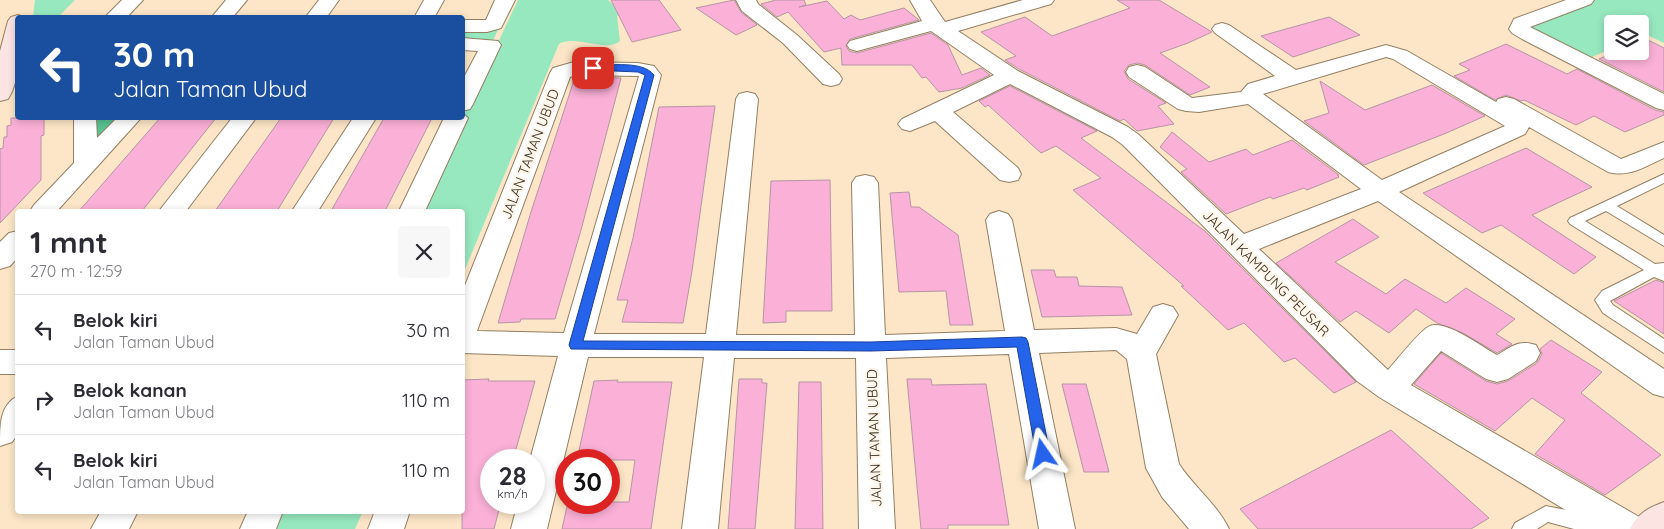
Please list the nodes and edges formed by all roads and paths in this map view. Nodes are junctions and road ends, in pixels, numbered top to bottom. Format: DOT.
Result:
graph roads {
  1 [pos="20,0"];
  2 [pos="133,0"];
  3 [pos="237,0"];
  4 [pos="330,0"];
  5 [pos="434,0"];
  6 [pos="505,0"];
  7 [pos="746,0"];
  8 [pos="920,0"];
  9 [pos="1044,0"];
  10 [pos="1584,0"];
  11 [pos="18,15"];
  12 [pos="117,15"];
  13 [pos="224,15"];
  14 [pos="318,15"];
  15 [pos="426,15"];
  16 [pos="465,27"];
  17 [pos="938,27"];
  18 [pos="15,29"];
  19 [pos="1222,29"];
  20 [pos="491,35"];
  21 [pos="465,43"];
  22 [pos="857,45"];
  23 [pos="5,57"];
  24 [pos="1431,61"];
  25 [pos="1137,72"];
  26 [pos="1010,76"];
  27 [pos="1292,78"];
  28 [pos="831,79"];
  29 [pos="0,94"];
  30 [pos="465,97"];
  31 [pos="1252,97"];
  32 [pos="747,99"];
  33 [pos="1664,103"];
  34 [pos="938,111"];
  35 [pos="85,120"];
  36 [pos="127,120"];
  37 [pos="242,120"];
  38 [pos="363,120"];
  39 [pos="455,120"];
  40 [pos="910,124"];
  41 [pos="1664,149"];
  42 [pos="86,164"];
  43 [pos="1009,174"];
  44 [pos="1664,178"];
  45 [pos="865,183"];
  46 [pos="1380,191"];
  47 [pos="1606,206"];
  48 [pos="45,209"];
  49 [pos="174,209"];
  50 [pos="306,209"];
  51 [pos="413,209"];
  52 [pos="999,220"];
  53 [pos="1253,241"];
  54 [pos="1664,241"];
  55 [pos="15,243"];
  56 [pos="0,259"];
  57 [pos="1661,270"];
  58 [pos="1162,315"];
  59 [pos="465,323"];
  60 [pos="465,342"];
  61 [pos="1022,342"];
  62 [pos="576,345"];
  63 [pos="718,346"];
  64 [pos="871,346"];
  65 [pos="1664,347"];
  66 [pos="1141,354"];
  67 [pos="1525,354"];
  68 [pos="0,362"];
  69 [pos="15,362"];
  70 [pos="1664,385"];
  71 [pos="1390,388"];
  72 [pos="15,414"];
  73 [pos="0,432"];
  74 [pos="119,514"];
  75 [pos="265,514"];
  76 [pos="392,514"];
  77 [pos="1664,518"];
  78 [pos="110,529"];
  79 [pos="258,529"];
  80 [pos="386,529"];
  81 [pos="529,529"];
  82 [pos="700,529"];
  83 [pos="877,529"];
  84 [pos="1057,529"];
  85 [pos="1211,529"];
  86 [pos="1521,529"];
  87 [pos="1589,529"];
  88 [pos="1628,529"];
  89 [pos="1648,529"];
  1 -- 11 [label="street"];
  2 -- 12 [label="street"];
  3 -- 13 [label="street"];
  4 -- 14 [label="street"];
  5 -- 15 [label="street"];
  6 -- 20 [label="street"];
  7 -- 28 [label="street"];
  8 -- 17 [label="street, JALAN KAMPUNG PEUSAR"];
  9 -- 17 [label="street"];
  10 -- 33 [label="street"];
  16 -- 20 [label="street"];
  17 -- 22 [label="street"];
  17 -- 26 [label="street, JALAN KAMPUNG PEUSAR"];
  18 -- 23 [label="street"];
  19 -- 27 [label="street"];
  20 -- 21 [label="street"];
  20 -- 30 [label="street"];
  23 -- 29 [label="street"];
  24 -- 41 [label="street"];
  25 -- 31 [label="street"];
  26 -- 34 [label="street"];
  26 -- 71 [label="street, JALAN KAMPUNG PEUSAR"];
  27 -- 31 [label="street"];
  27 -- 46 [label="street"];
  31 -- 46 [label="street"];
  32 -- 63 [label="street"];
  34 -- 40 [label="street"];
  34 -- 43 [label="street"];
  35 -- 42 [label="street"];
  36 -- 42 [label="street"];
  37 -- 49 [label="street"];
  38 -- 50 [label="street"];
  39 -- 51 [label="street"];
  42 -- 48 [label="street"];
  44 -- 47 [label="lane"];
  45 -- 64 [label="street, JALAN TAMAN UBUD"];
  46 -- 53 [label="street"];
  46 -- 70 [label="street"];
  47 -- 54 [label="lane"];
  47 -- 57 [label="lane"];
  52 -- 61 [label="street"];
  55 -- 56 [label="street"];
  57 -- 65 [label="lane"];
  58 -- 66 [label="street"];
  59 -- 62 [label="street, JALAN TAMAN UBUD"];
  60 -- 62 [label="street"];
  61 -- 64 [label="street"];
  61 -- 66 [label="street"];
  61 -- 84 [label="street"];
  62 -- 63 [label="street"];
  62 -- 81 [label="street, JALAN TAMAN UBUD"];
  63 -- 64 [label="street"];
  63 -- 82 [label="street"];
  64 -- 83 [label="street, JALAN TAMAN UBUD"];
  66 -- 85 [label="street"];
  67 -- 71 [label="street"];
  68 -- 69 [label="street"];
  71 -- 88 [label="street, JALAN KAMPUNG PEUSAR"];
  72 -- 73 [label="street"];
  74 -- 78 [label="street"];
  75 -- 79 [label="street"];
  76 -- 80 [label="street"];
  77 -- 89 [label="street"];
  86 -- 87 [label="lane"];
}
